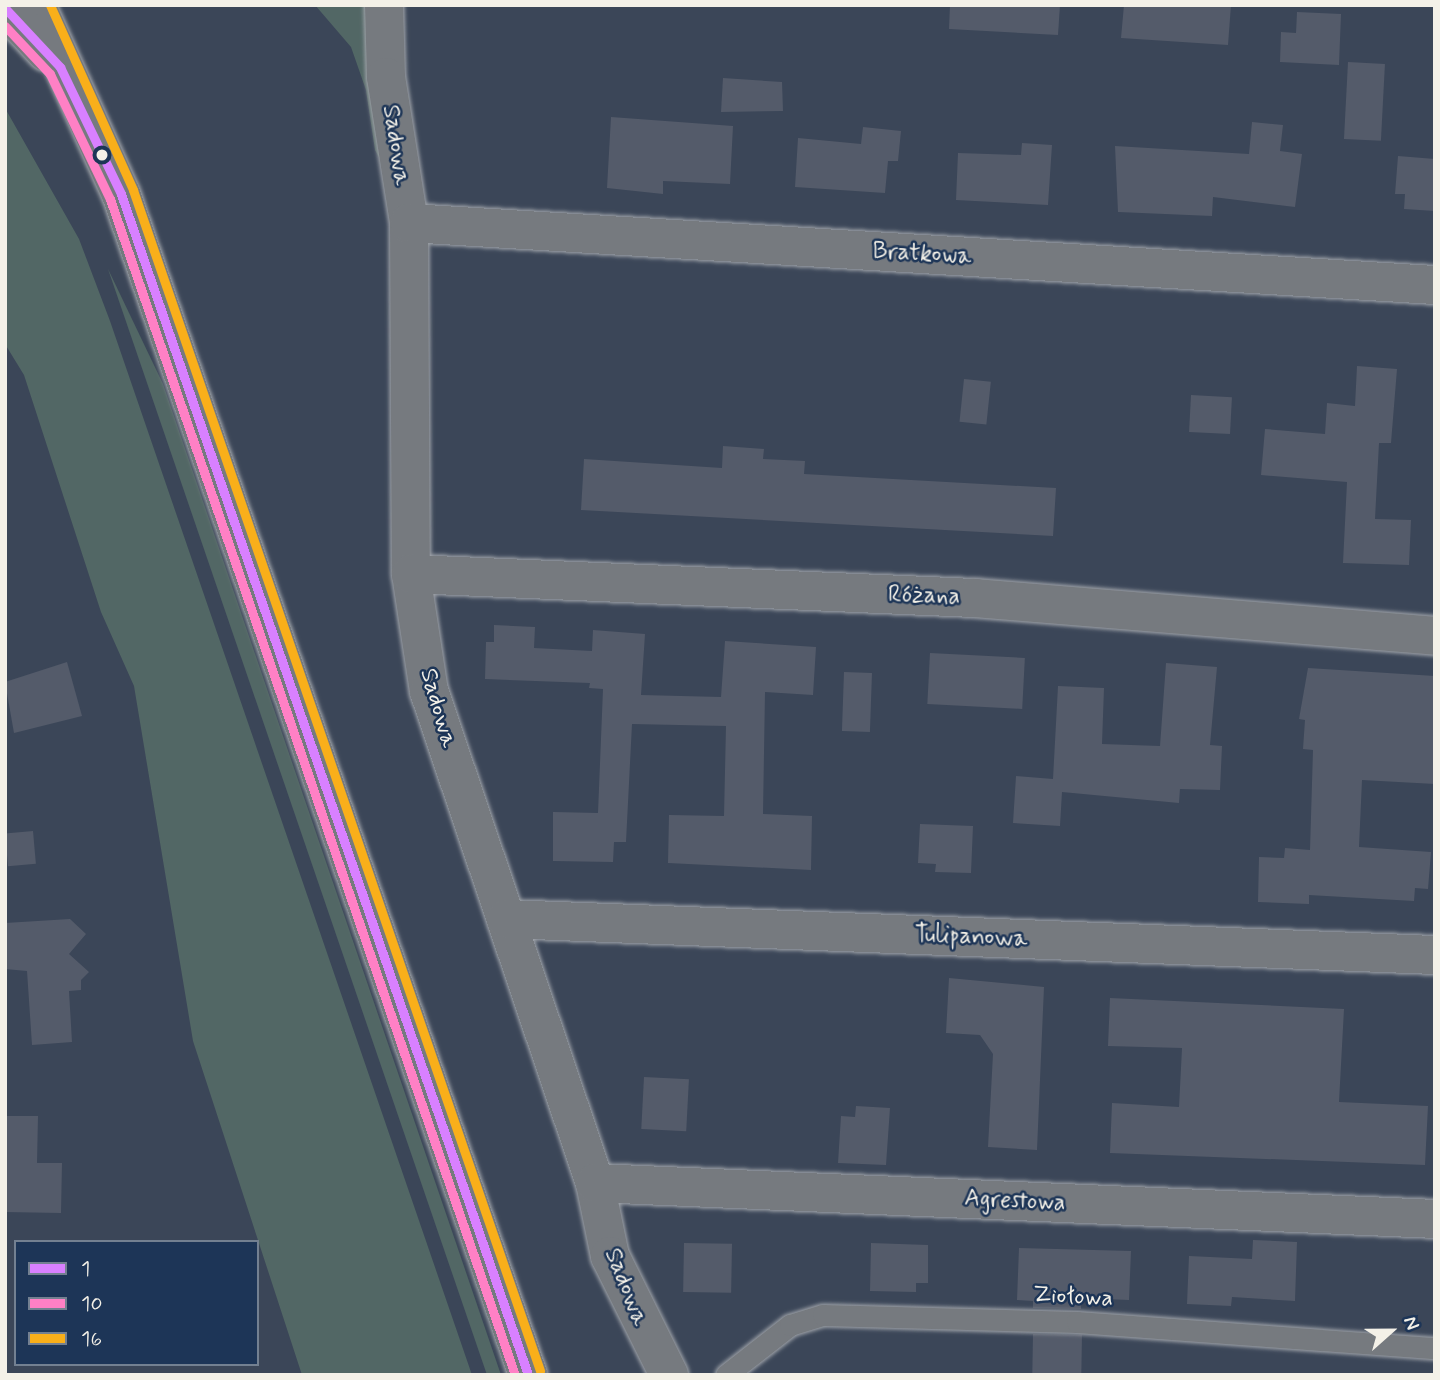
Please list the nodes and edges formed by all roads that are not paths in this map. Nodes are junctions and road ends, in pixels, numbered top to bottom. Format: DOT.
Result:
graph roads {
  1 [pos="36,5"];
  2 [pos="384,5"];
  3 [pos="5,8"];
  4 [pos="60,67"];
  5 [pos="409,223"];
  6 [pos="1435,285"];
  7 [pos="411,574"];
  8 [pos="1435,636"];
  9 [pos="506,919"];
  10 [pos="1435,956"];
  11 [pos="595,1182"];
  12 [pos="1435,1219"];
  13 [pos="1435,1348"];
  14 [pos="528,1375"];
  15 [pos="669,1375"];
  16 [pos="726,1375"];
  1 -- 4 [label="street"];
  2 -- 5 [label="street, Sadowa"];
  3 -- 4 [label="street"];
  4 -- 14 [label="street"];
  5 -- 6 [label="street, Bratkowa"];
  5 -- 7 [label="street, Sadowa"];
  7 -- 8 [label="street, Różana"];
  7 -- 9 [label="street, Sadowa"];
  9 -- 10 [label="street, Tulipanowa"];
  9 -- 11 [label="street, Sadowa"];
  11 -- 12 [label="street, Agrestowa"];
  11 -- 15 [label="street, Sadowa"];
  13 -- 16 [label="lane, Ziołowa"];
}
